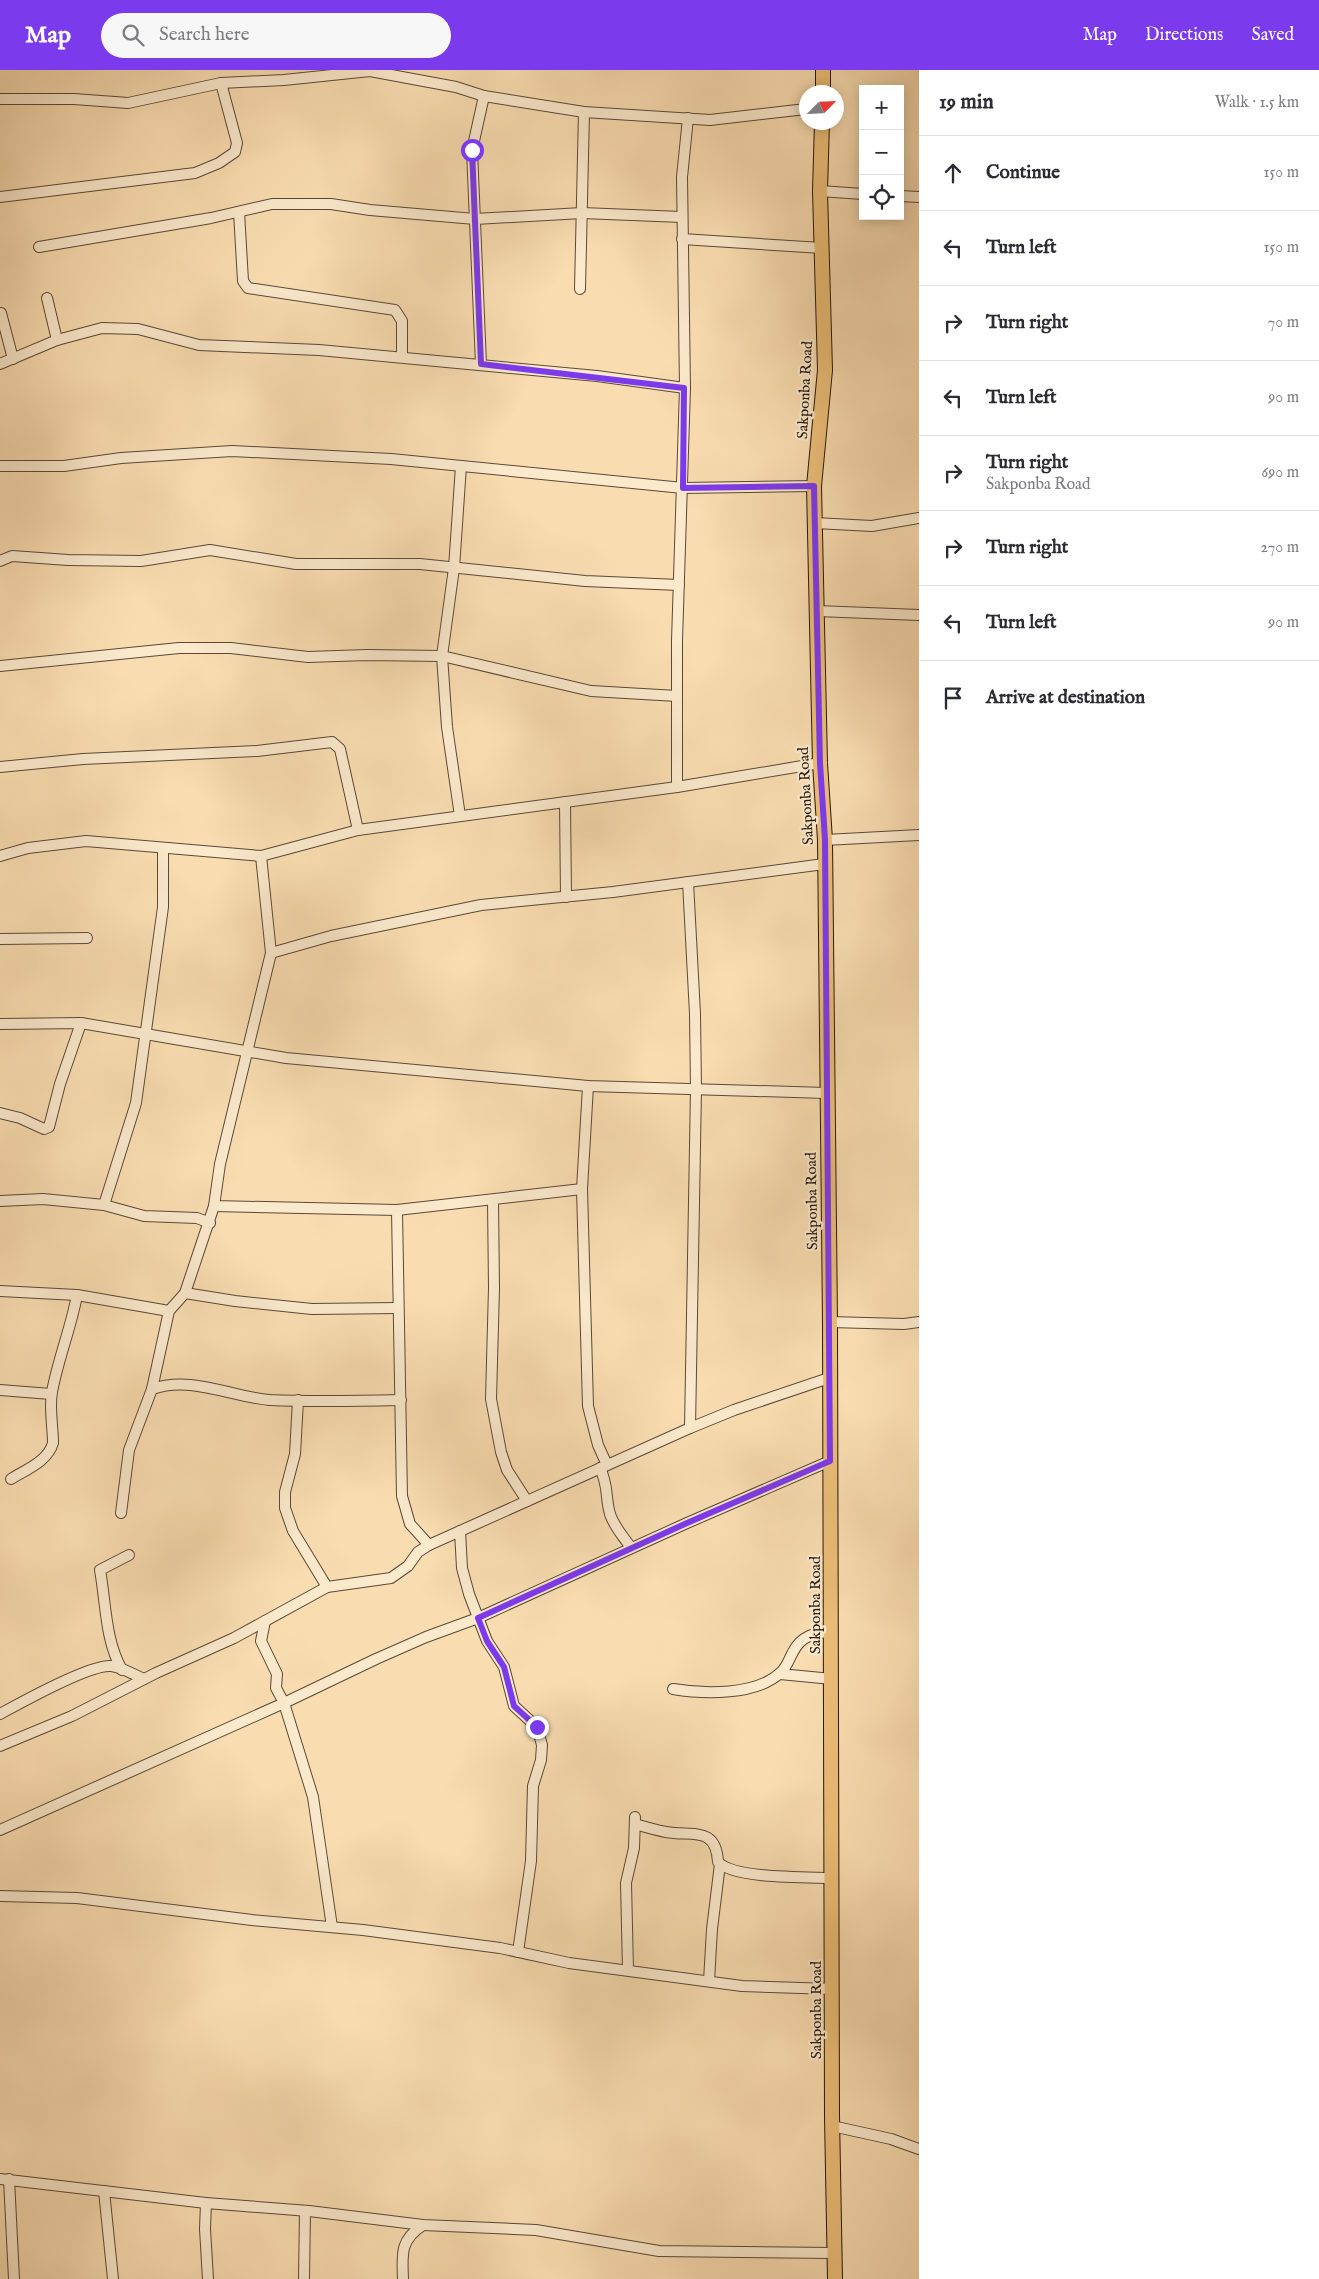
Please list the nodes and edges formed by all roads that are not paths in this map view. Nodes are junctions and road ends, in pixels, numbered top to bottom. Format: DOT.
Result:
graph roads {
  1 [pos="823,70"];
  2 [pos="221,83"];
  3 [pos="823,85"];
  4 [pos="484,96"];
  5 [pos="0,99"];
  6 [pos="799,110"];
  7 [pos="584,112"];
  8 [pos="688,118"];
  9 [pos="822,130"];
  10 [pos="820,191"];
  11 [pos="859,194"];
  12 [pos="904,196"];
  13 [pos="0,197"];
  14 [pos="919,197"];
  15 [pos="239,212"];
  16 [pos="582,213"];
  17 [pos="682,217"];
  18 [pos="475,219"];
  19 [pos="682,239"];
  20 [pos="39,247"];
  21 [pos="822,248"];
  22 [pos="580,289"];
  23 [pos="47,298"];
  24 [pos="1,313"];
  25 [pos="57,340"];
  26 [pos="402,358"];
  27 [pos="13,359"];
  28 [pos="0,364"];
  29 [pos="481,364"];
  30 [pos="684,388"];
  31 [pos="0,466"];
  32 [pos="461,466"];
  33 [pos="814,486"];
  34 [pos="683,488"];
  35 [pos="919,518"];
  36 [pos="815,523"];
  37 [pos="0,561"];
  38 [pos="454,568"];
  39 [pos="679,585"];
  40 [pos="817,611"];
  41 [pos="919,615"];
  42 [pos="442,656"];
  43 [pos="0,666"];
  44 [pos="677,696"];
  45 [pos="820,763"];
  46 [pos="0,768"];
  47 [pos="677,787"];
  48 [pos="565,802"];
  49 [pos="460,816"];
  50 [pos="358,830"];
  51 [pos="919,835"];
  52 [pos="825,840"];
  53 [pos="163,849"];
  54 [pos="0,856"];
  55 [pos="261,856"];
  56 [pos="824,864"];
  57 [pos="688,882"];
  58 [pos="566,897"];
  59 [pos="87,938"];
  60 [pos="0,939"];
  61 [pos="271,953"];
  62 [pos="0,1024"];
  63 [pos="81,1024"];
  64 [pos="146,1033"];
  65 [pos="246,1052"];
  66 [pos="588,1086"];
  67 [pos="696,1089"];
  68 [pos="826,1093"];
  69 [pos="0,1113"];
  70 [pos="582,1189"];
  71 [pos="493,1200"];
  72 [pos="0,1201"];
  73 [pos="104,1205"];
  74 [pos="214,1206"];
  75 [pos="398,1210"];
  76 [pos="210,1224"];
  77 [pos="0,1291"];
  78 [pos="185,1293"];
  79 [pos="77,1295"];
  80 [pos="398,1308"];
  81 [pos="169,1311"];
  82 [pos="830,1322"];
  83 [pos="919,1322"];
  84 [pos="829,1378"];
  85 [pos="152,1389"];
  86 [pos="0,1390"];
  87 [pos="51,1394"];
  88 [pos="298,1400"];
  89 [pos="401,1400"];
  90 [pos="690,1428"];
  91 [pos="830,1461"];
  92 [pos="604,1466"];
  93 [pos="11,1479"];
  94 [pos="526,1501"];
  95 [pos="122,1513"];
  96 [pos="460,1532"];
  97 [pos="430,1545"];
  98 [pos="632,1548"];
  99 [pos="129,1555"];
  100 [pos="327,1588"];
  101 [pos="478,1618"];
  102 [pos="265,1620"];
  103 [pos="832,1632"];
  104 [pos="122,1670"];
  105 [pos="780,1674"];
  106 [pos="144,1679"];
  107 [pos="832,1679"];
  108 [pos="673,1689"];
  109 [pos="284,1704"];
  110 [pos="0,1714"];
  111 [pos="0,1746"];
  112 [pos="0,1830"];
  113 [pos="720,1864"];
  114 [pos="832,1878"];
  115 [pos="0,1896"];
  116 [pos="332,1927"];
  117 [pos="518,1952"];
  118 [pos="628,1970"];
  119 [pos="708,1982"];
  120 [pos="832,1989"];
  121 [pos="832,2126"];
  122 [pos="919,2149"];
  123 [pos="4,2179"];
  124 [pos="104,2190"];
  125 [pos="206,2203"];
  126 [pos="305,2211"];
  127 [pos="423,2225"];
  128 [pos="835,2253"];
  129 [pos="14,2279"];
  130 [pos="113,2279"];
  131 [pos="208,2279"];
  132 [pos="304,2279"];
  133 [pos="403,2279"];
  134 [pos="835,2279"];
  1 -- 3 [label="main road"];
  2 -- 4 [label="street"];
  2 -- 5 [label="street"];
  2 -- 13 [label="street"];
  4 -- 7 [label="street"];
  4 -- 18 [label="street"];
  6 -- 8 [label="street"];
  7 -- 8 [label="street"];
  7 -- 16 [label="street"];
  8 -- 17 [label="street"];
  9 -- 10 [label="main road, Sakponba Road"];
  10 -- 11 [label="street"];
  10 -- 21 [label="main road, Sakponba Road"];
  12 -- 14 [label="street"];
  15 -- 18 [label="street"];
  15 -- 20 [label="street"];
  15 -- 26 [label="street"];
  16 -- 17 [label="street"];
  16 -- 18 [label="street"];
  16 -- 22 [label="street"];
  17 -- 19 [label="street"];
  18 -- 29 [label="street"];
  19 -- 21 [label="street"];
  19 -- 30 [label="street"];
  21 -- 33 [label="main road, Sakponba Road"];
  23 -- 25 [label="street"];
  24 -- 27 [label="street"];
  25 -- 26 [label="street"];
  25 -- 27 [label="street"];
  26 -- 29 [label="street"];
  27 -- 28 [label="street"];
  29 -- 30 [label="street"];
  30 -- 34 [label="street"];
  31 -- 32 [label="street"];
  32 -- 34 [label="street"];
  32 -- 38 [label="street"];
  33 -- 34 [label="street"];
  33 -- 36 [label="main road, Sakponba Road"];
  34 -- 39 [label="street"];
  35 -- 36 [label="street"];
  36 -- 40 [label="main road, Sakponba Road"];
  37 -- 38 [label="street"];
  38 -- 39 [label="street"];
  38 -- 42 [label="street"];
  39 -- 44 [label="street"];
  40 -- 41 [label="street"];
  40 -- 45 [label="main road, Sakponba Road"];
  42 -- 43 [label="street"];
  42 -- 44 [label="street"];
  42 -- 49 [label="street"];
  44 -- 47 [label="street"];
  45 -- 47 [label="street"];
  45 -- 52 [label="main road, Sakponba Road"];
  46 -- 50 [label="street"];
  47 -- 48 [label="street"];
  48 -- 49 [label="street"];
  48 -- 58 [label="street"];
  49 -- 50 [label="street"];
  50 -- 55 [label="street"];
  51 -- 52 [label="street"];
  52 -- 56 [label="main road, Sakponba Road"];
  53 -- 54 [label="street"];
  53 -- 55 [label="street"];
  53 -- 64 [label="street"];
  55 -- 61 [label="street"];
  56 -- 57 [label="street"];
  56 -- 68 [label="main road, Sakponba Road"];
  57 -- 58 [label="street"];
  57 -- 67 [label="street"];
  58 -- 61 [label="street"];
  59 -- 60 [label="street"];
  61 -- 65 [label="street"];
  62 -- 63 [label="street"];
  63 -- 64 [label="street"];
  63 -- 69 [label="street"];
  64 -- 65 [label="street"];
  64 -- 73 [label="street"];
  65 -- 66 [label="street"];
  65 -- 74 [label="street"];
  66 -- 67 [label="street"];
  66 -- 70 [label="street"];
  67 -- 68 [label="street"];
  67 -- 90 [label="street"];
  68 -- 82 [label="main road, Sakponba Road"];
  70 -- 71 [label="street"];
  70 -- 92 [label="street"];
  71 -- 75 [label="street"];
  71 -- 94 [label="street"];
  72 -- 73 [label="street"];
  73 -- 76 [label="street"];
  74 -- 75 [label="street"];
  74 -- 76 [label="street"];
  75 -- 80 [label="street"];
  76 -- 78 [label="street"];
  77 -- 79 [label="street"];
  78 -- 80 [label="street"];
  78 -- 81 [label="street"];
  79 -- 81 [label="street"];
  79 -- 87 [label="street"];
  80 -- 89 [label="street"];
  81 -- 85 [label="street"];
  82 -- 83 [label="street"];
  82 -- 84 [label="main road, Sakponba Road"];
  84 -- 90 [label="street"];
  84 -- 91 [label="main road, Sakponba Road"];
  85 -- 88 [label="street"];
  85 -- 95 [label="street"];
  86 -- 87 [label="street"];
  87 -- 93 [label="street"];
  88 -- 89 [label="street"];
  88 -- 100 [label="street"];
  89 -- 97 [label="street"];
  90 -- 92 [label="street"];
  91 -- 98 [label="street"];
  91 -- 103 [label="main road, Sakponba Road"];
  92 -- 94 [label="street"];
  92 -- 98 [label="street"];
  94 -- 96 [label="street"];
  96 -- 97 [label="street"];
  96 -- 101 [label="street"];
  97 -- 100 [label="street"];
  98 -- 101 [label="street"];
  99 -- 104 [label="street"];
  100 -- 102 [label="street"];
  101 -- 109 [label="street"];
  101 -- 117 [label="street"];
  102 -- 106 [label="street"];
  102 -- 109 [label="street"];
  103 -- 105 [label="street"];
  103 -- 107 [label="main road, Sakponba Road"];
  104 -- 106 [label="street"];
  104 -- 110 [label="street"];
  105 -- 107 [label="street"];
  105 -- 108 [label="street"];
  106 -- 111 [label="street"];
  107 -- 114 [label="main road, Sakponba Road"];
  109 -- 112 [label="street"];
  109 -- 116 [label="street"];
  113 -- 114 [label="street"];
  113 -- 118 [label="street"];
  113 -- 119 [label="street"];
  114 -- 120 [label="main road, Sakponba Road"];
  115 -- 116 [label="street"];
  116 -- 117 [label="street"];
  117 -- 118 [label="street"];
  118 -- 119 [label="street"];
  119 -- 120 [label="street"];
  120 -- 121 [label="main road, Sakponba Road"];
  121 -- 122 [label="street"];
  121 -- 128 [label="main road, Sakponba Road"];
  123 -- 124 [label="street"];
  123 -- 129 [label="street"];
  124 -- 125 [label="street"];
  124 -- 130 [label="street"];
  125 -- 126 [label="street"];
  125 -- 131 [label="street"];
  126 -- 127 [label="street"];
  126 -- 132 [label="street"];
  127 -- 128 [label="street"];
  127 -- 133 [label="street"];
  128 -- 134 [label="main road, Sakponba Road"];
}
